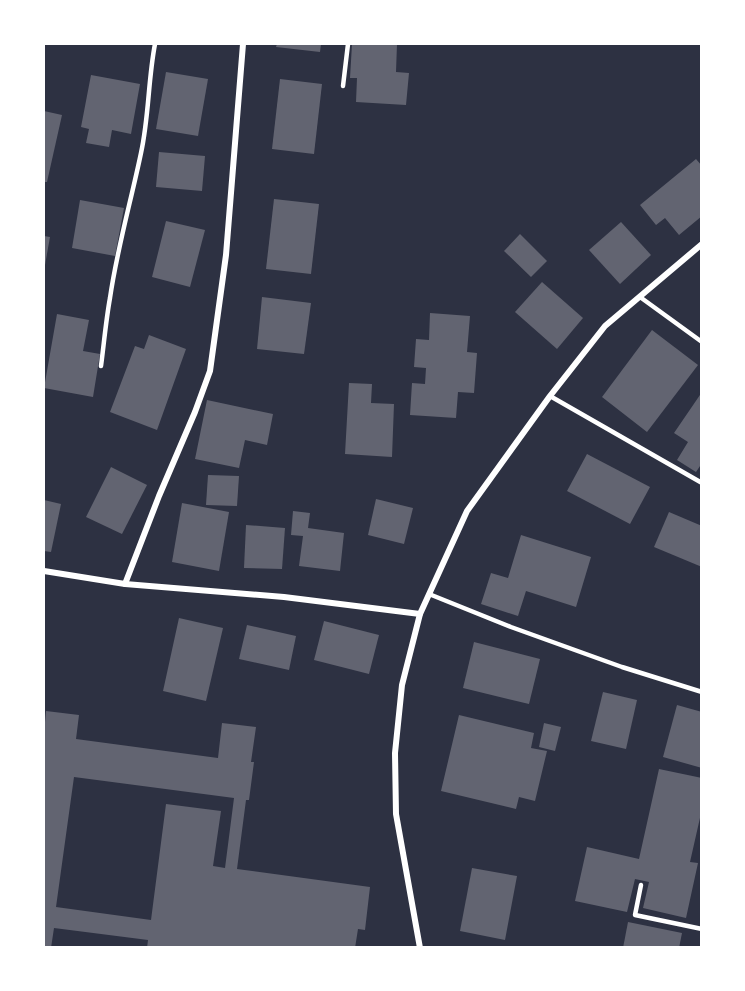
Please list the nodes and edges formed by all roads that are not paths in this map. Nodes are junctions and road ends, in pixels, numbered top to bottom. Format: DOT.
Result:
graph roads {
  1 [pos="154,44"];
  2 [pos="243,44"];
  3 [pos="348,44"];
  4 [pos="343,86"];
  5 [pos="702,244"];
  6 [pos="640,297"];
  7 [pos="702,342"];
  8 [pos="101,366"];
  9 [pos="550,396"];
  10 [pos="702,483"];
  11 [pos="44,571"];
  12 [pos="125,584"];
  13 [pos="429,594"];
  14 [pos="420,614"];
  15 [pos="702,692"];
  16 [pos="640,885"];
  17 [pos="702,929"];
  18 [pos="420,948"];
  1 -- 8 [label="lane"];
  2 -- 12 [label="street"];
  3 -- 4 [label="lane"];
  5 -- 6 [label="street"];
  6 -- 7 [label="lane"];
  6 -- 9 [label="street"];
  9 -- 10 [label="lane"];
  9 -- 13 [label="street"];
  11 -- 12 [label="street"];
  12 -- 14 [label="street"];
  13 -- 14 [label="street"];
  13 -- 15 [label="lane"];
  14 -- 18 [label="street"];
  16 -- 17 [label="lane"];
}
